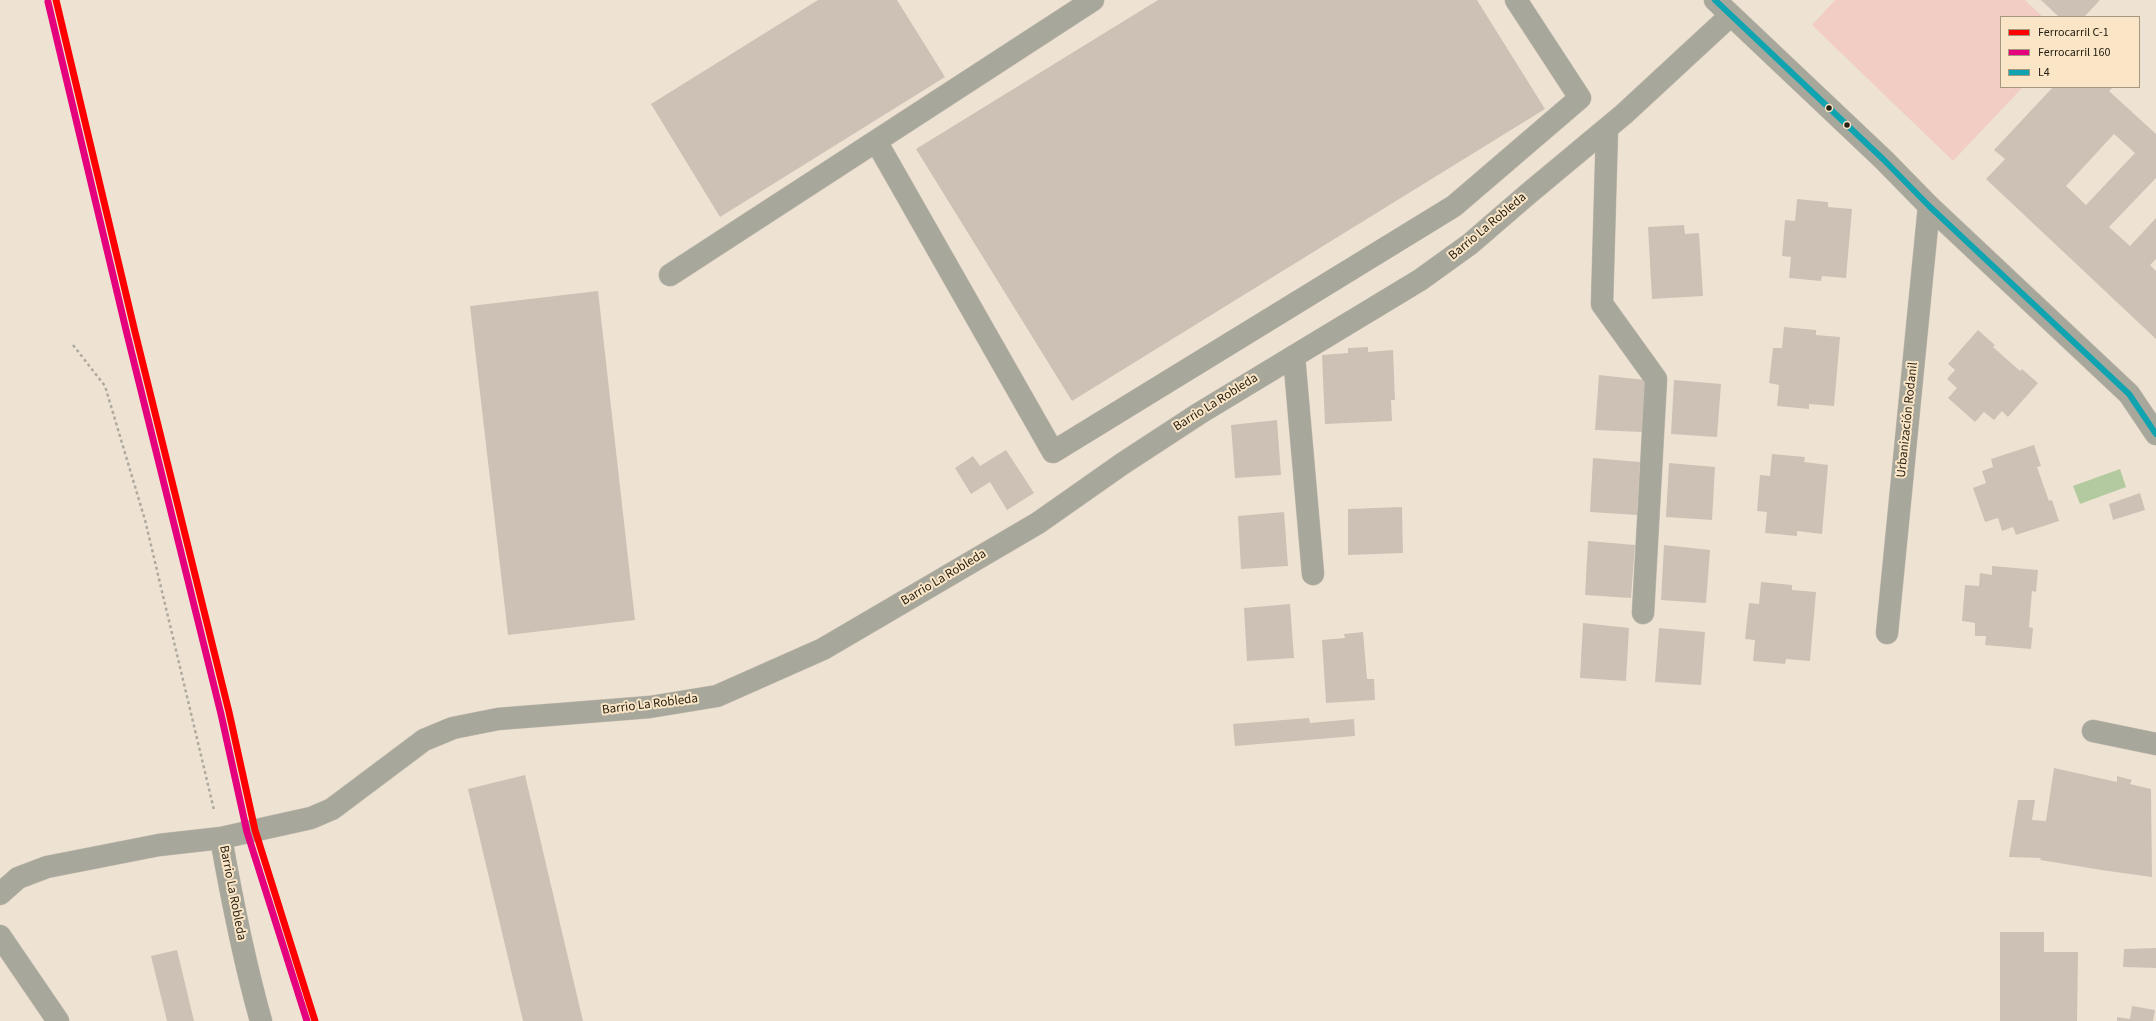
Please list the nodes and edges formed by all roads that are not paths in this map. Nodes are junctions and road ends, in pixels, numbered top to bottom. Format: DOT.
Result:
graph roads {
  1 [pos="1093,0"];
  2 [pos="1516,0"];
  3 [pos="1715,0"];
  4 [pos="1731,15"];
  5 [pos="1607,129"];
  6 [pos="876,142"];
  7 [pos="1929,206"];
  8 [pos="670,275"];
  9 [pos="1294,356"];
  10 [pos="2156,434"];
  11 [pos="1313,574"];
  12 [pos="1643,613"];
  13 [pos="1887,633"];
  14 [pos="2093,731"];
  15 [pos="2156,744"];
  16 [pos="221,838"];
  17 [pos="0,894"];
  18 [pos="0,936"];
  19 [pos="58,1021"];
  20 [pos="261,1021"];
  1 -- 6 [label="street"];
  2 -- 6 [label="street"];
  3 -- 4 [label="street"];
  4 -- 5 [label="street, Barrio La Robleda"];
  4 -- 7 [label="street"];
  5 -- 9 [label="street, Barrio La Robleda"];
  5 -- 12 [label="street"];
  6 -- 8 [label="street"];
  7 -- 10 [label="street"];
  7 -- 13 [label="street, Urbanización Rodanil"];
  9 -- 11 [label="street"];
  9 -- 16 [label="street, Barrio La Robleda"];
  14 -- 15 [label="street"];
  16 -- 17 [label="street"];
  16 -- 20 [label="street, Barrio La Robleda"];
  18 -- 19 [label="street"];
}
